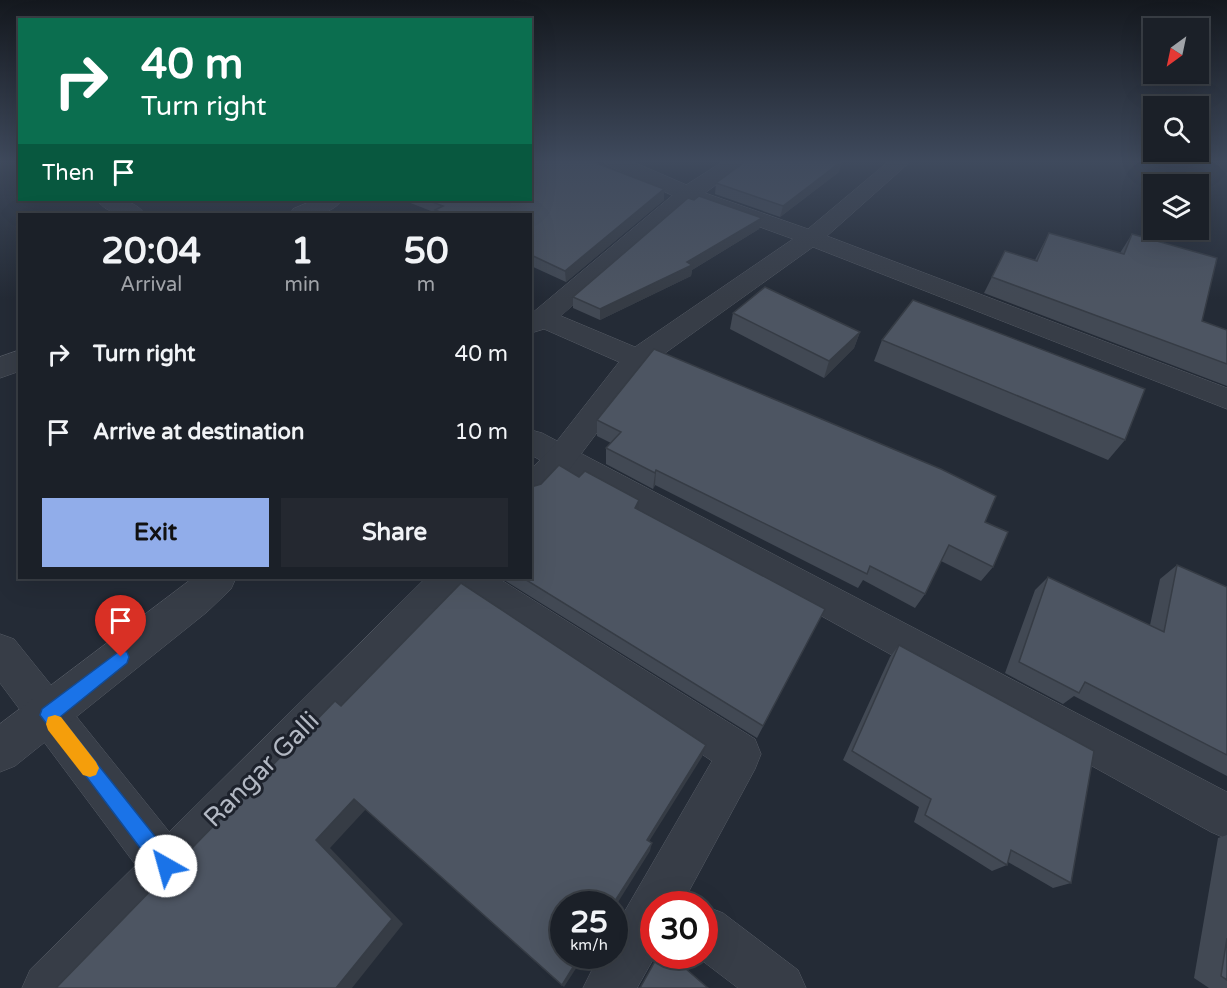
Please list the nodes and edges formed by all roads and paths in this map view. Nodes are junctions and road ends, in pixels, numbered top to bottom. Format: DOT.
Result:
graph roads {
  1 [pos="673,207"];
  2 [pos="725,207"];
  3 [pos="847,207"];
  4 [pos="811,238"];
  5 [pos="537,322"];
  6 [pos="638,359"];
  7 [pos="18,360"];
  8 [pos="0,369"];
  9 [pos="1227,399"];
  10 [pos="546,449"];
  11 [pos="532,487"];
  12 [pos="217,579"];
  13 [pos="449,579"];
  14 [pos="470,579"];
  15 [pos="0,652"];
  16 [pos="48,715"];
  17 [pos="0,751"];
  18 [pos="1227,816"];
  19 [pos="166,866"];
  20 [pos="666,891"];
  21 [pos="640,936"];
  22 [pos="718,941"];
  23 [pos="48,988"];
  24 [pos="609,988"];
  25 [pos="780,988"];
  1 -- 5 [label="street"];
  2 -- 4 [label="street"];
  3 -- 4 [label="street"];
  4 -- 6 [label="street"];
  4 -- 9 [label="street"];
  5 -- 6 [label="street"];
  6 -- 10 [label="street"];
  7 -- 8 [label="street"];
  10 -- 11 [label="street"];
  10 -- 18 [label="street"];
  12 -- 16 [label="street"];
  13 -- 19 [label="street, Rangar Galli"];
  14 -- 20 [label="street"];
  15 -- 16 [label="street"];
  16 -- 17 [label="street"];
  16 -- 19 [label="street"];
  19 -- 23 [label="street, Rangar Galli"];
  21 -- 24 [label="street"];
  22 -- 25 [label="street"];
}
